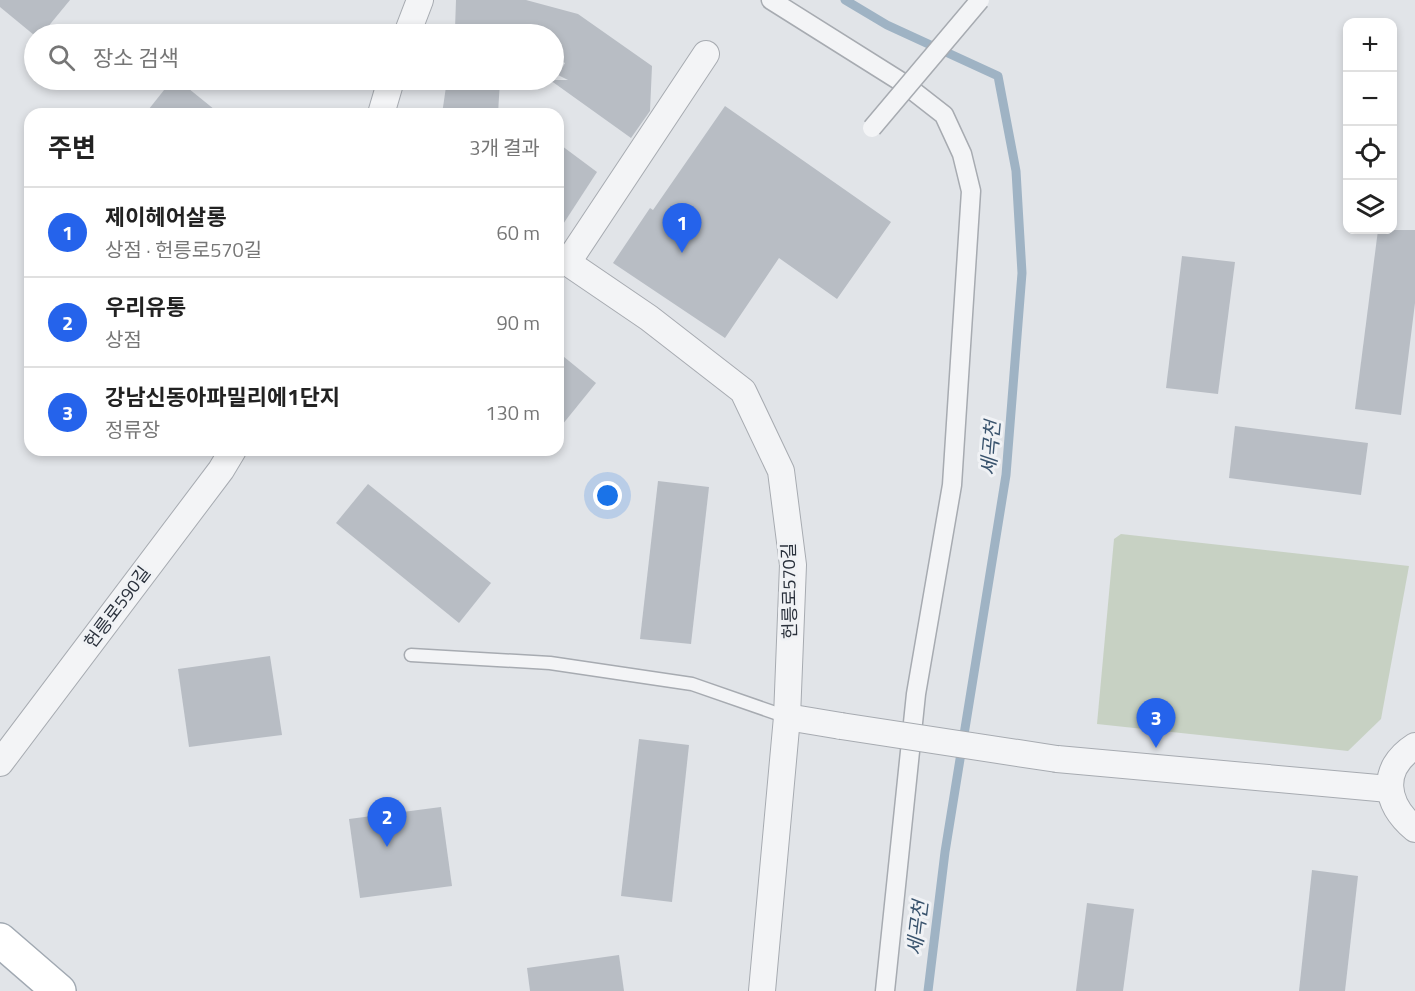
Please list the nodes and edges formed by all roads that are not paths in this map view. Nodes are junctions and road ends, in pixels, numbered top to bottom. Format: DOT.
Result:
graph roads {
  1 [pos="420,0"];
  2 [pos="771,0"];
  3 [pos="980,0"];
  4 [pos="411,24"];
  5 [pos="706,54"];
  6 [pos="389,90"];
  7 [pos="383,108"];
  8 [pos="872,128"];
  9 [pos="564,258"];
  10 [pos="564,260"];
  11 [pos="230,456"];
  12 [pos="411,654"];
  13 [pos="787,717"];
  14 [pos="1415,746"];
  15 [pos="0,763"];
  16 [pos="1389,789"];
  17 [pos="1415,829"];
  18 [pos="0,940"];
  19 [pos="59,991"];
  20 [pos="762,991"];
  21 [pos="885,991"];
  1 -- 4 [label="street"];
  2 -- 21 [label="street"];
  3 -- 8 [label="street, bridge"];
  5 -- 9 [label="street"];
  6 -- 7 [label="street"];
  10 -- 13 [label="street, 헌릉로570길"];
  11 -- 15 [label="street, 헌릉로590길"];
  12 -- 13 [label="lane"];
  13 -- 16 [label="street, bridge"];
  13 -- 20 [label="street, 헌릉로570길"];
  14 -- 16 [label="street"];
  16 -- 17 [label="street"];
  18 -- 19 [label="main road"];
}
